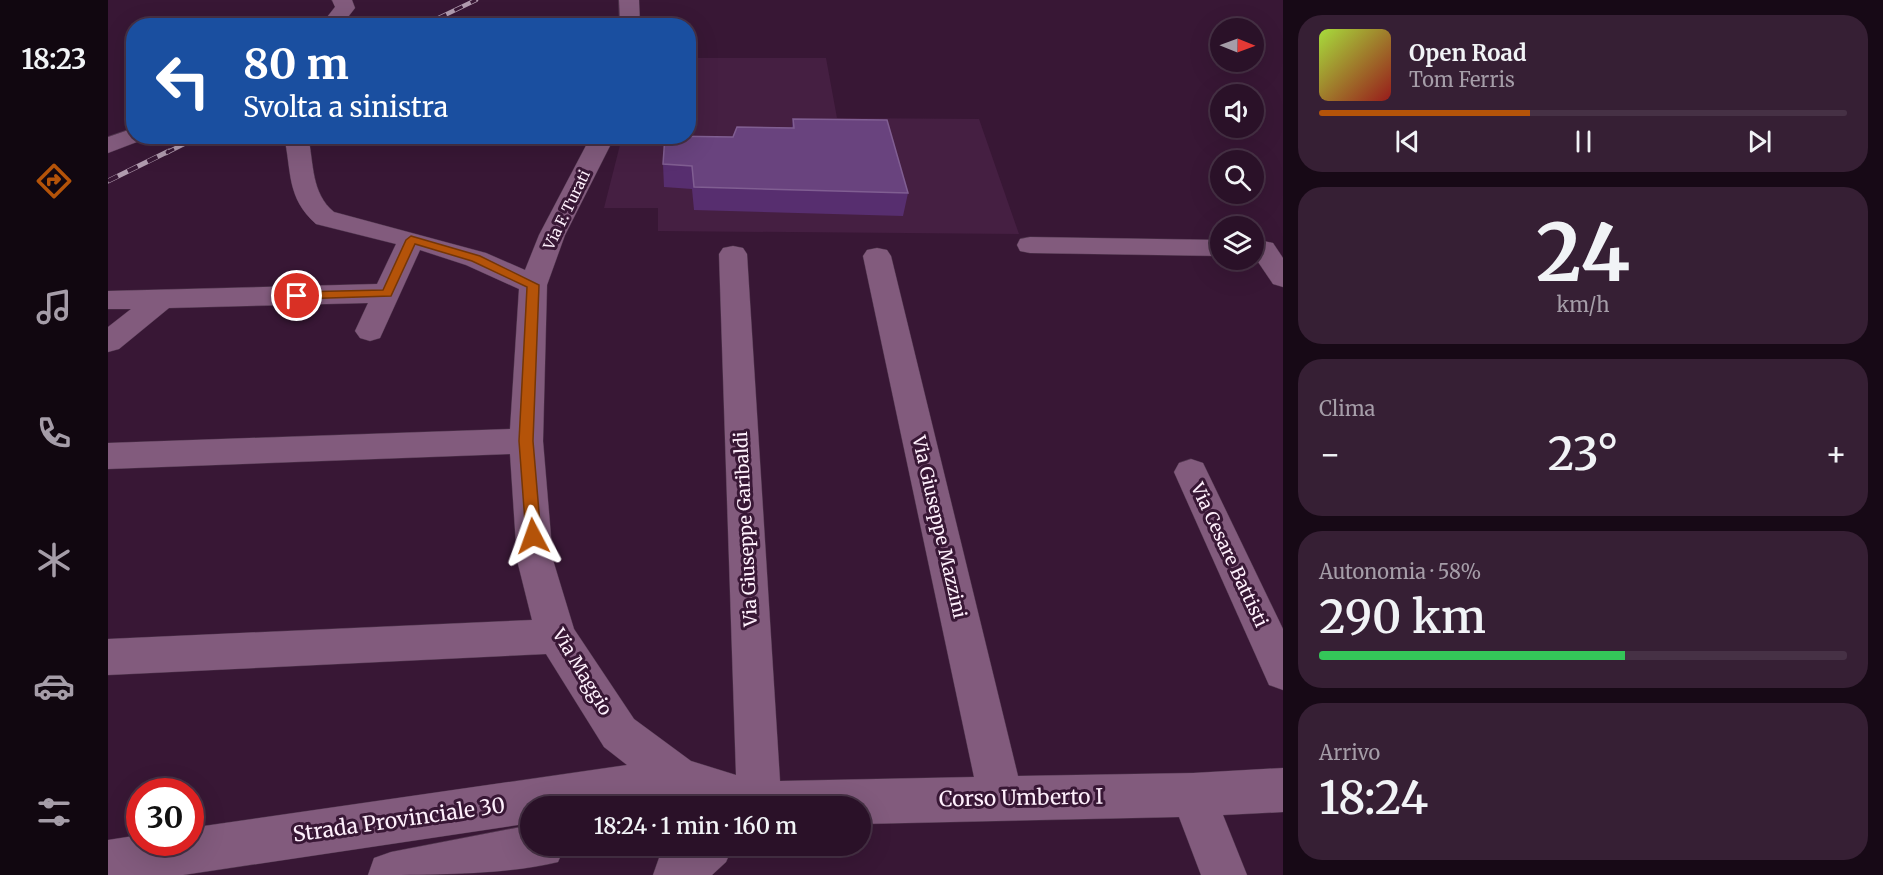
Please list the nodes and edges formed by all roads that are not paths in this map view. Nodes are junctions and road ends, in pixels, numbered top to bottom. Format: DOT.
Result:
graph roads {
  1 [pos="342,0"];
  2 [pos="629,0"];
  3 [pos="337,18"];
  4 [pos="630,18"];
  5 [pos="126,138"];
  6 [pos="297,144"];
  7 [pos="599,144"];
  8 [pos="108,146"];
  9 [pos="411,240"];
  10 [pos="1030,245"];
  11 [pos="1210,248"];
  12 [pos="1267,249"];
  13 [pos="733,254"];
  14 [pos="877,256"];
  15 [pos="1283,278"];
  16 [pos="533,285"];
  17 [pos="387,293"];
  18 [pos="162,298"];
  19 [pos="108,300"];
  20 [pos="370,331"];
  21 [pos="108,342"];
  22 [pos="526,441"];
  23 [pos="108,456"];
  24 [pos="1191,472"];
  25 [pos="556,636"];
  26 [pos="108,657"];
  27 [pos="1283,672"];
  28 [pos="679,778"];
  29 [pos="1283,790"];
  30 [pos="1192,795"];
  31 [pos="727,796"];
  32 [pos="753,796"];
  33 [pos="1001,798"];
  34 [pos="871,802"];
  35 [pos="520,850"];
  36 [pos="698,856"];
  37 [pos="108,863"];
  38 [pos="391,875"];
  39 [pos="676,875"];
  40 [pos="1224,875"];
  1 -- 3 [label="street"];
  2 -- 4 [label="street"];
  5 -- 8 [label="street"];
  6 -- 9 [label="street"];
  7 -- 16 [label="street, Via F. Turati"];
  9 -- 16 [label="street"];
  9 -- 17 [label="street"];
  10 -- 11 [label="street"];
  12 -- 15 [label="street"];
  13 -- 32 [label="street, Via Giuseppe Garibaldi"];
  14 -- 33 [label="street, Via Giuseppe Mazzini"];
  16 -- 22 [label="street, Via Maggio"];
  17 -- 18 [label="street"];
  17 -- 20 [label="street"];
  18 -- 19 [label="street"];
  18 -- 21 [label="street"];
  22 -- 23 [label="street"];
  22 -- 25 [label="street, Via Maggio"];
  24 -- 27 [label="street, Via Cesare Battisti"];
  25 -- 26 [label="street"];
  25 -- 28 [label="street, Via Maggio"];
  28 -- 31 [label="street, Strada Provinciale 30"];
  28 -- 37 [label="street, Strada Provinciale 30"];
  29 -- 30 [label="street, Corso Umberto I"];
  30 -- 33 [label="street, Corso Umberto I"];
  30 -- 40 [label="street"];
  33 -- 34 [label="street, Corso Umberto I"];
  35 -- 38 [label="street"];
  36 -- 39 [label="street"];
}
